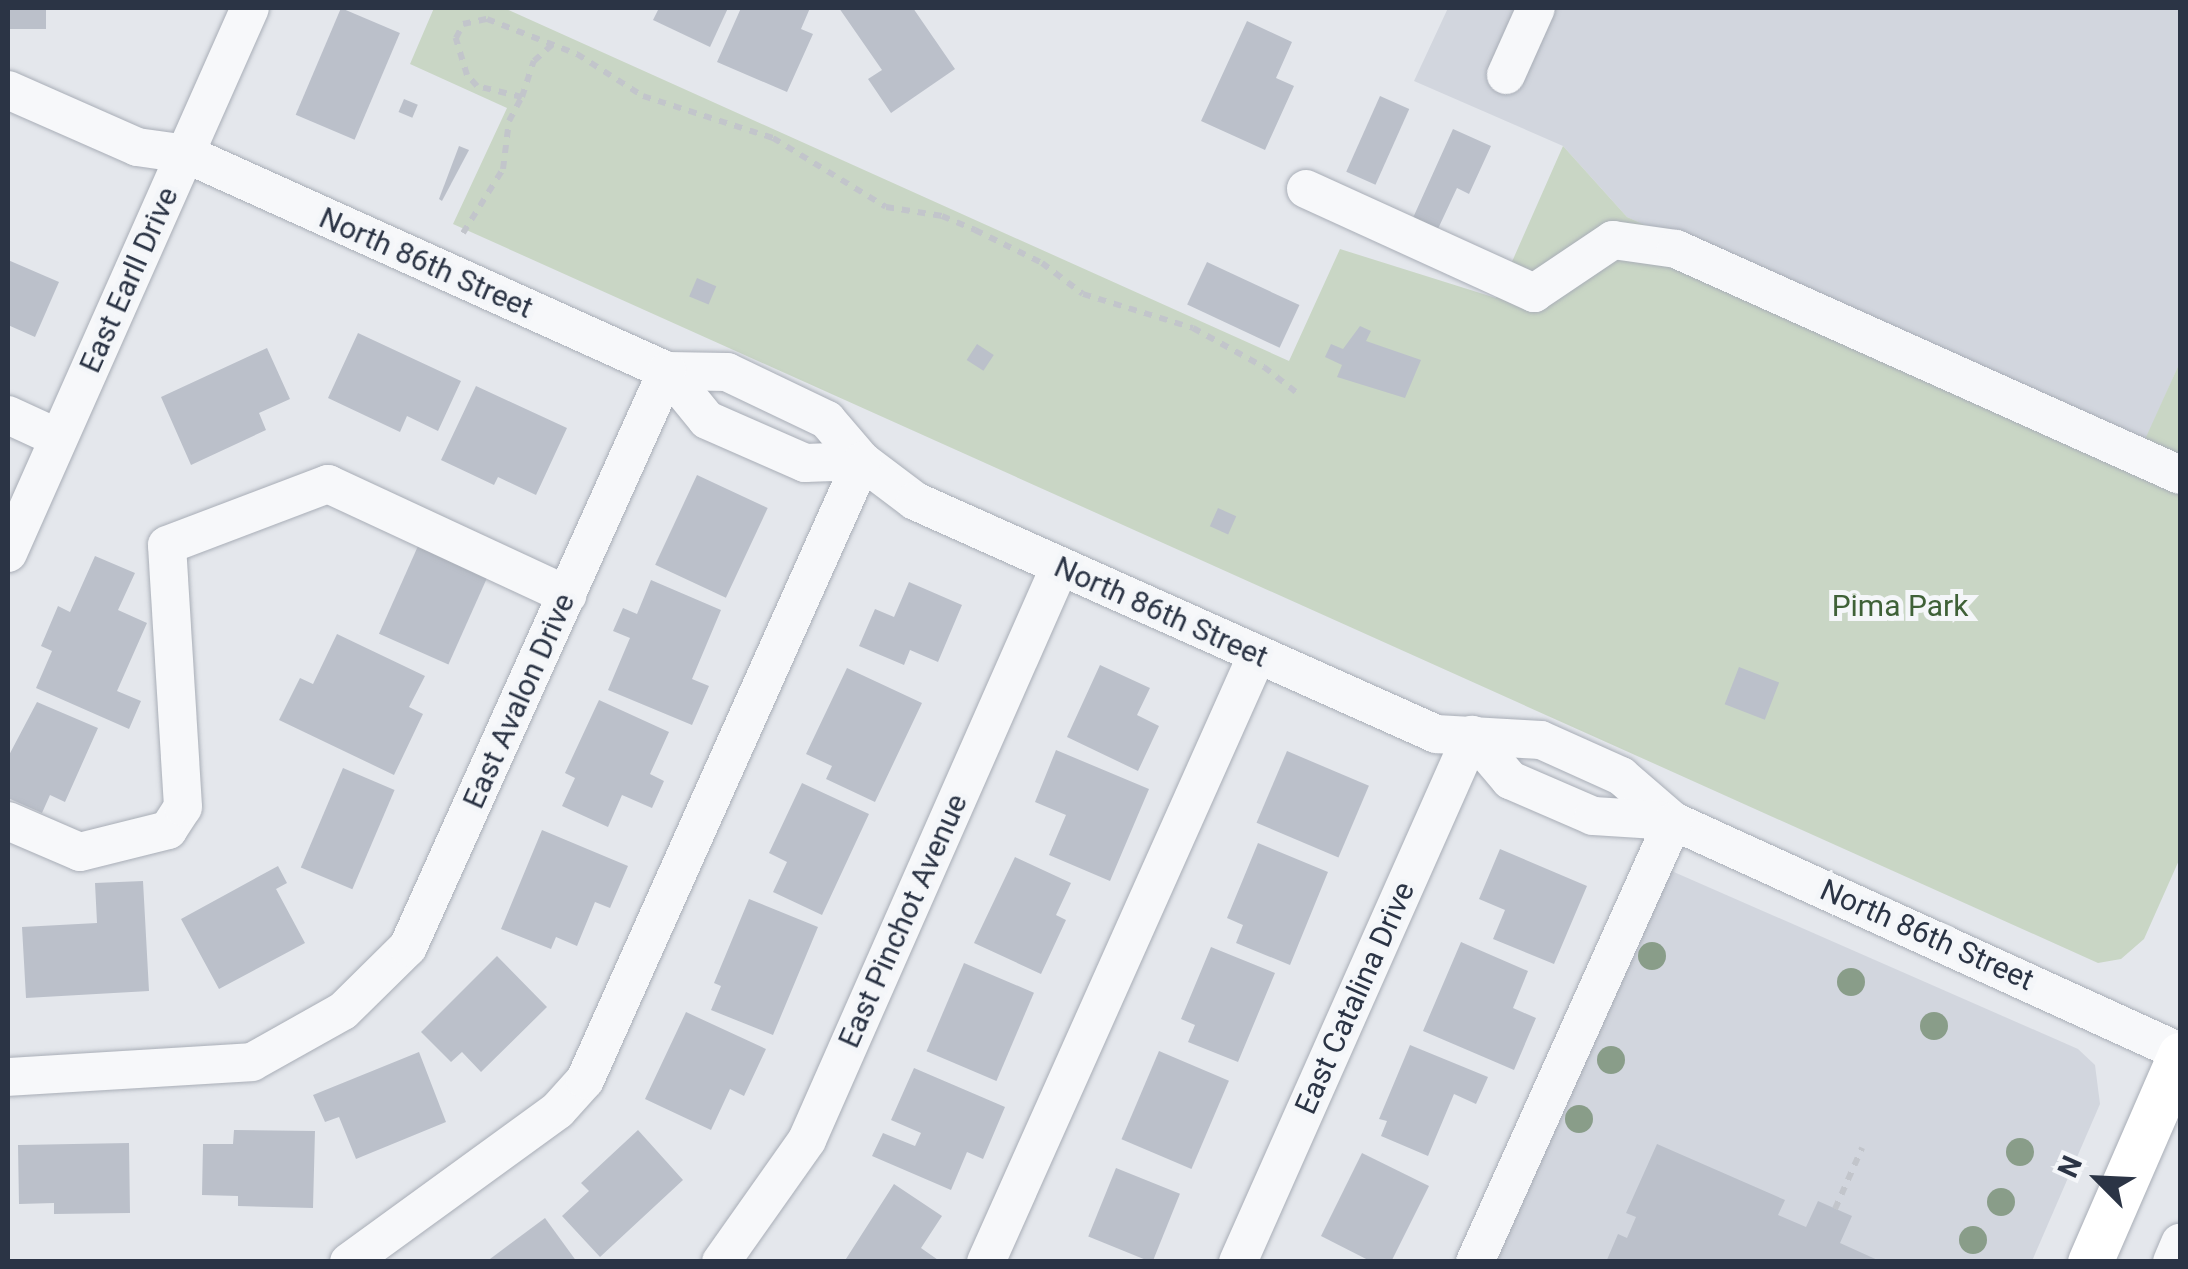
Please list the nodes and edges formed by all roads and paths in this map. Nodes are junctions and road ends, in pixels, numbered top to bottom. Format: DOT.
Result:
graph roads {
  1 [pos="250,8"];
  2 [pos="1536,8"];
  3 [pos="552,45"];
  4 [pos="1506,75"];
  5 [pos="8,90"];
  6 [pos="522,97"];
  7 [pos="186,154"];
  8 [pos="1306,189"];
  9 [pos="464,232"];
  10 [pos="666,371"];
  11 [pos="1296,394"];
  12 [pos="8,415"];
  13 [pos="58,438"];
  14 [pos="862,461"];
  15 [pos="2180,475"];
  16 [pos="8,553"];
  17 [pos="1060,566"];
  18 [pos="567,595"];
  19 [pos="1258,655"];
  20 [pos="1472,735"];
  21 [pos="8,821"];
  22 [pos="1673,821"];
  23 [pos="2180,1054"];
  24 [pos="8,1076"];
  25 [pos="1862,1148"];
  26 [pos="1835,1208"];
  27 [pos="2180,1243"];
  28 [pos="349,1262"];
  29 [pos="721,1262"];
  30 [pos="986,1262"];
  31 [pos="1238,1262"];
  32 [pos="1475,1262"];
  33 [pos="2090,1262"];
  34 [pos="2172,1262"];
  1 -- 7 [label="street, East Earll Drive"];
  2 -- 4 [label="street"];
  3 -- 6 [label="path"];
  3 -- 6 [label="path"];
  3 -- 11 [label="path"];
  5 -- 7 [label="street, North 86th Street"];
  6 -- 9 [label="path"];
  7 -- 10 [label="street, North 86th Street"];
  7 -- 13 [label="street, East Earll Drive"];
  8 -- 15 [label="street"];
  10 -- 14 [label="street, North 86th Street"];
  10 -- 14 [label="street, North 86th Street"];
  10 -- 18 [label="street, East Avalon Drive"];
  12 -- 13 [label="street"];
  13 -- 16 [label="street, East Earll Drive"];
  14 -- 17 [label="street, North 86th Street"];
  14 -- 28 [label="street"];
  17 -- 19 [label="street, North 86th Street"];
  17 -- 29 [label="street, East Pinchot Avenue"];
  18 -- 21 [label="street"];
  18 -- 24 [label="street, East Avalon Drive"];
  19 -- 20 [label="street, North 86th Street"];
  19 -- 30 [label="street"];
  20 -- 22 [label="street, North 86th Street"];
  20 -- 31 [label="street, East Catalina Drive"];
  22 -- 23 [label="street, North 86th Street"];
  22 -- 32 [label="street"];
  23 -- 33 [label="main road"];
  25 -- 26 [label="path"];
  27 -- 34 [label="street"];
}
